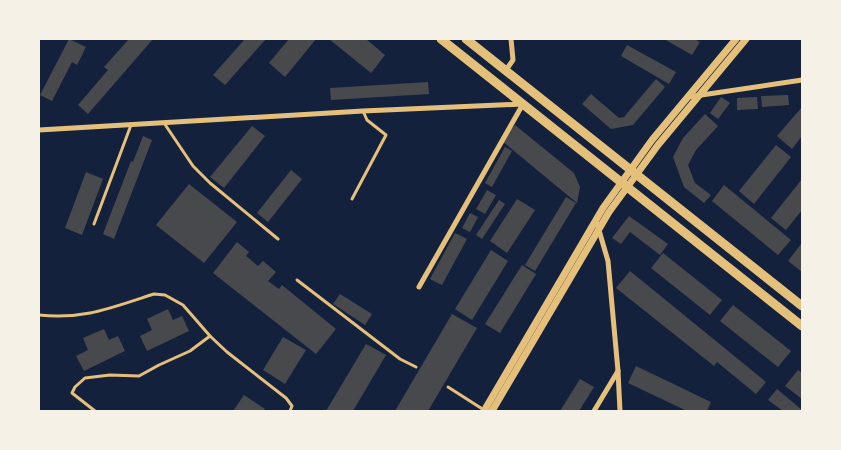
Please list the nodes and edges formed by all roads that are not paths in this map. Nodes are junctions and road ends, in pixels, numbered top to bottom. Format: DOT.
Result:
graph roads {
  1 [pos="441,39"];
  2 [pos="466,39"];
  3 [pos="511,39"];
  4 [pos="734,39"];
  5 [pos="746,39"];
  6 [pos="506,70"];
  7 [pos="802,80"];
  8 [pos="699,95"];
  9 [pos="688,97"];
  10 [pos="523,104"];
  11 [pos="363,111"];
  12 [pos="164,124"];
  13 [pos="131,125"];
  14 [pos="39,130"];
  15 [pos="633,172"];
  16 [pos="624,185"];
  17 [pos="352,199"];
  18 [pos="596,220"];
  19 [pos="94,224"];
  20 [pos="599,230"];
  21 [pos="278,239"];
  22 [pos="297,280"];
  23 [pos="419,287"];
  24 [pos="802,306"];
  25 [pos="39,315"];
  26 [pos="802,326"];
  27 [pos="210,336"];
  28 [pos="416,367"];
  29 [pos="618,371"];
  30 [pos="448,388"];
  31 [pos="95,411"];
  32 [pos="290,411"];
  33 [pos="484,411"];
  34 [pos="492,411"];
  35 [pos="594,411"];
  36 [pos="620,411"];
  1 -- 10 [label="main road"];
  2 -- 6 [label="main road"];
  3 -- 6 [label="street"];
  4 -- 9 [label="street"];
  5 -- 8 [label="street"];
  6 -- 15 [label="main road"];
  7 -- 8 [label="street"];
  8 -- 9 [label="street"];
  8 -- 15 [label="street"];
  9 -- 15 [label="street"];
  10 -- 11 [label="street"];
  10 -- 16 [label="main road"];
  10 -- 23 [label="street"];
  11 -- 12 [label="street"];
  11 -- 17 [label="lane"];
  12 -- 13 [label="street"];
  12 -- 21 [label="lane"];
  13 -- 14 [label="street"];
  13 -- 19 [label="lane"];
  15 -- 16 [label="street"];
  15 -- 24 [label="main road"];
  16 -- 18 [label="street"];
  16 -- 20 [label="street"];
  16 -- 26 [label="main road"];
  18 -- 20 [label="street"];
  18 -- 33 [label="street"];
  20 -- 29 [label="street"];
  20 -- 34 [label="street"];
  22 -- 28 [label="lane"];
  25 -- 27 [label="lane"];
  27 -- 31 [label="lane"];
  27 -- 32 [label="lane"];
  29 -- 35 [label="street"];
  29 -- 36 [label="street"];
  30 -- 33 [label="lane"];
}
